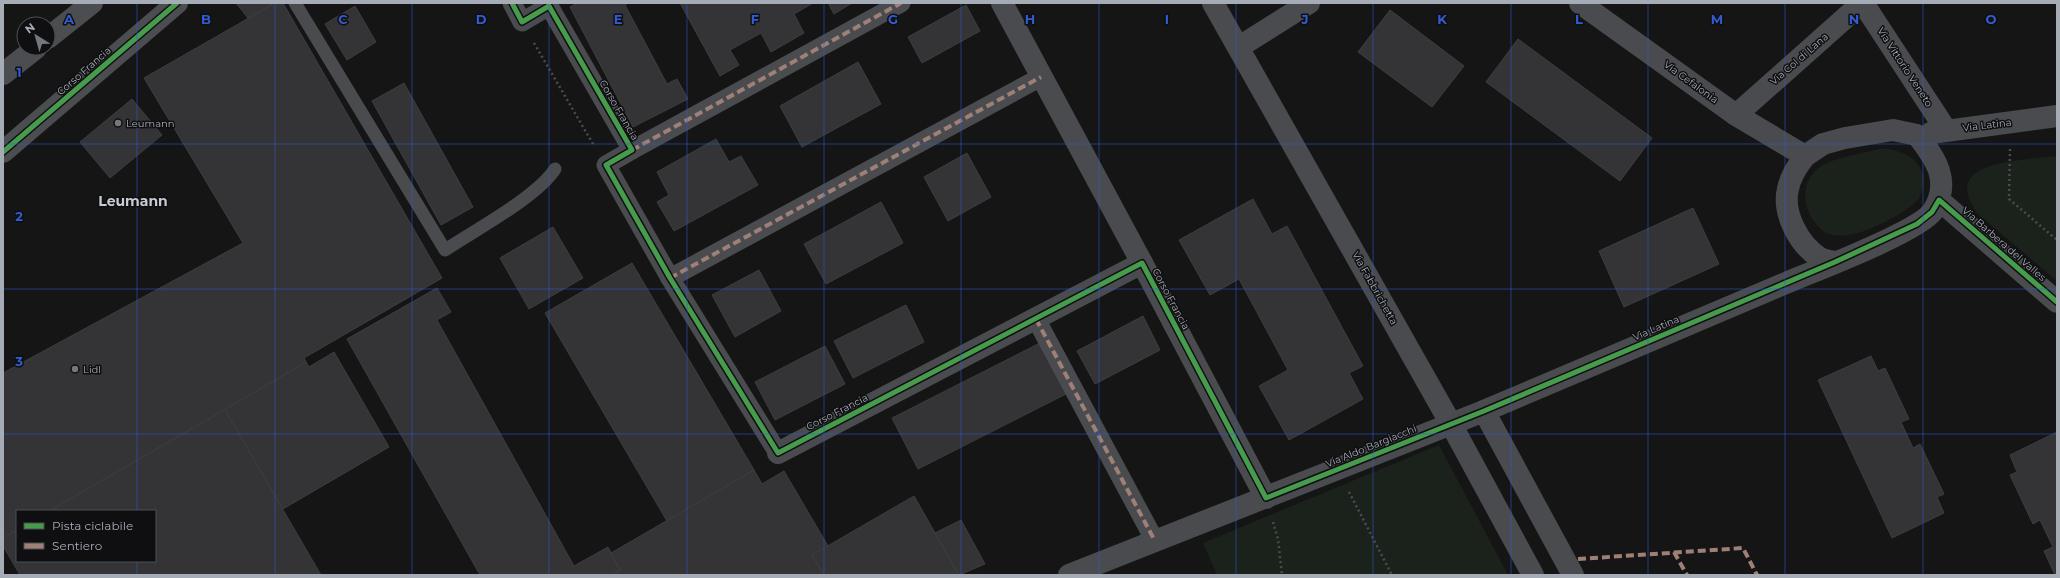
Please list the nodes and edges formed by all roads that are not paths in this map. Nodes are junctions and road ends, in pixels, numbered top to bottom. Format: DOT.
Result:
graph roads {
  1 [pos="92,3"];
  2 [pos="177,3"];
  3 [pos="295,3"];
  4 [pos="512,3"];
  5 [pos="901,3"];
  6 [pos="1002,3"];
  7 [pos="1213,3"];
  8 [pos="1309,3"];
  9 [pos="1580,3"];
  10 [pos="1863,3"];
  11 [pos="552,5"];
  12 [pos="56,32"];
  13 [pos="1239,47"];
  14 [pos="26,56"];
  15 [pos="3,74"];
  16 [pos="1041,77"];
  17 [pos="1736,115"];
  18 [pos="2057,116"];
  19 [pos="1946,130"];
  20 [pos="1917,135"];
  21 [pos="632,150"];
  22 [pos="3,152"];
  23 [pos="1805,156"];
  24 [pos="555,169"];
  25 [pos="1939,200"];
  26 [pos="1835,262"];
  27 [pos="1142,264"];
  28 [pos="670,278"];
  29 [pos="2057,302"];
  30 [pos="1036,320"];
  31 [pos="1484,410"];
  32 [pos="1451,424"];
  33 [pos="778,454"];
  34 [pos="1266,498"];
  35 [pos="1155,541"];
  36 [pos="1069,575"];
  37 [pos="1532,575"];
  38 [pos="1573,575"];
  1 -- 12 [label="main road"];
  2 -- 22 [label="main road, Corso Francia"];
  3 -- 24 [label="lane"];
  4 -- 11 [label="street, Corso Francia"];
  5 -- 21 [label="street, Corso Francia"];
  6 -- 16 [label="street, Corso Francia"];
  7 -- 13 [label="street, Via Fabbrichetta"];
  8 -- 13 [label="street"];
  9 -- 17 [label="street, Via Cefalonia"];
  10 -- 17 [label="street, Via Col di Lana"];
  10 -- 19 [label="street, Via Vittorio Veneto"];
  11 -- 21 [label="street, Corso Francia"];
  13 -- 32 [label="street, Via Fabbrichetta"];
  14 -- 15 [label="main road"];
  16 -- 27 [label="street, Corso Francia"];
  16 -- 28 [label="street"];
  17 -- 23 [label="street, Via Cefalonia"];
  18 -- 19 [label="street, Via Latina"];
  19 -- 20 [label="street, Via Latina"];
  20 -- 23 [label="street"];
  20 -- 25 [label="street"];
  21 -- 28 [label="street, Corso Francia"];
  23 -- 26 [label="street"];
  25 -- 26 [label="street"];
  25 -- 29 [label="street, Via Barbera del Valles"];
  26 -- 31 [label="street, Via Latina"];
  27 -- 30 [label="street, Corso Francia"];
  27 -- 34 [label="street, Corso Francia"];
  28 -- 33 [label="street, Corso Francia"];
  30 -- 33 [label="street, Corso Francia"];
  30 -- 35 [label="street"];
  31 -- 32 [label="street, Via Aldo Bargiacchi"];
  31 -- 38 [label="street"];
  32 -- 34 [label="street, Via Aldo Bargiacchi"];
  32 -- 37 [label="street, Via Fabbrichetta"];
  34 -- 35 [label="street, Via Aldo Bargiacchi"];
  35 -- 36 [label="street, Via Aldo Bargiacchi"];
}
